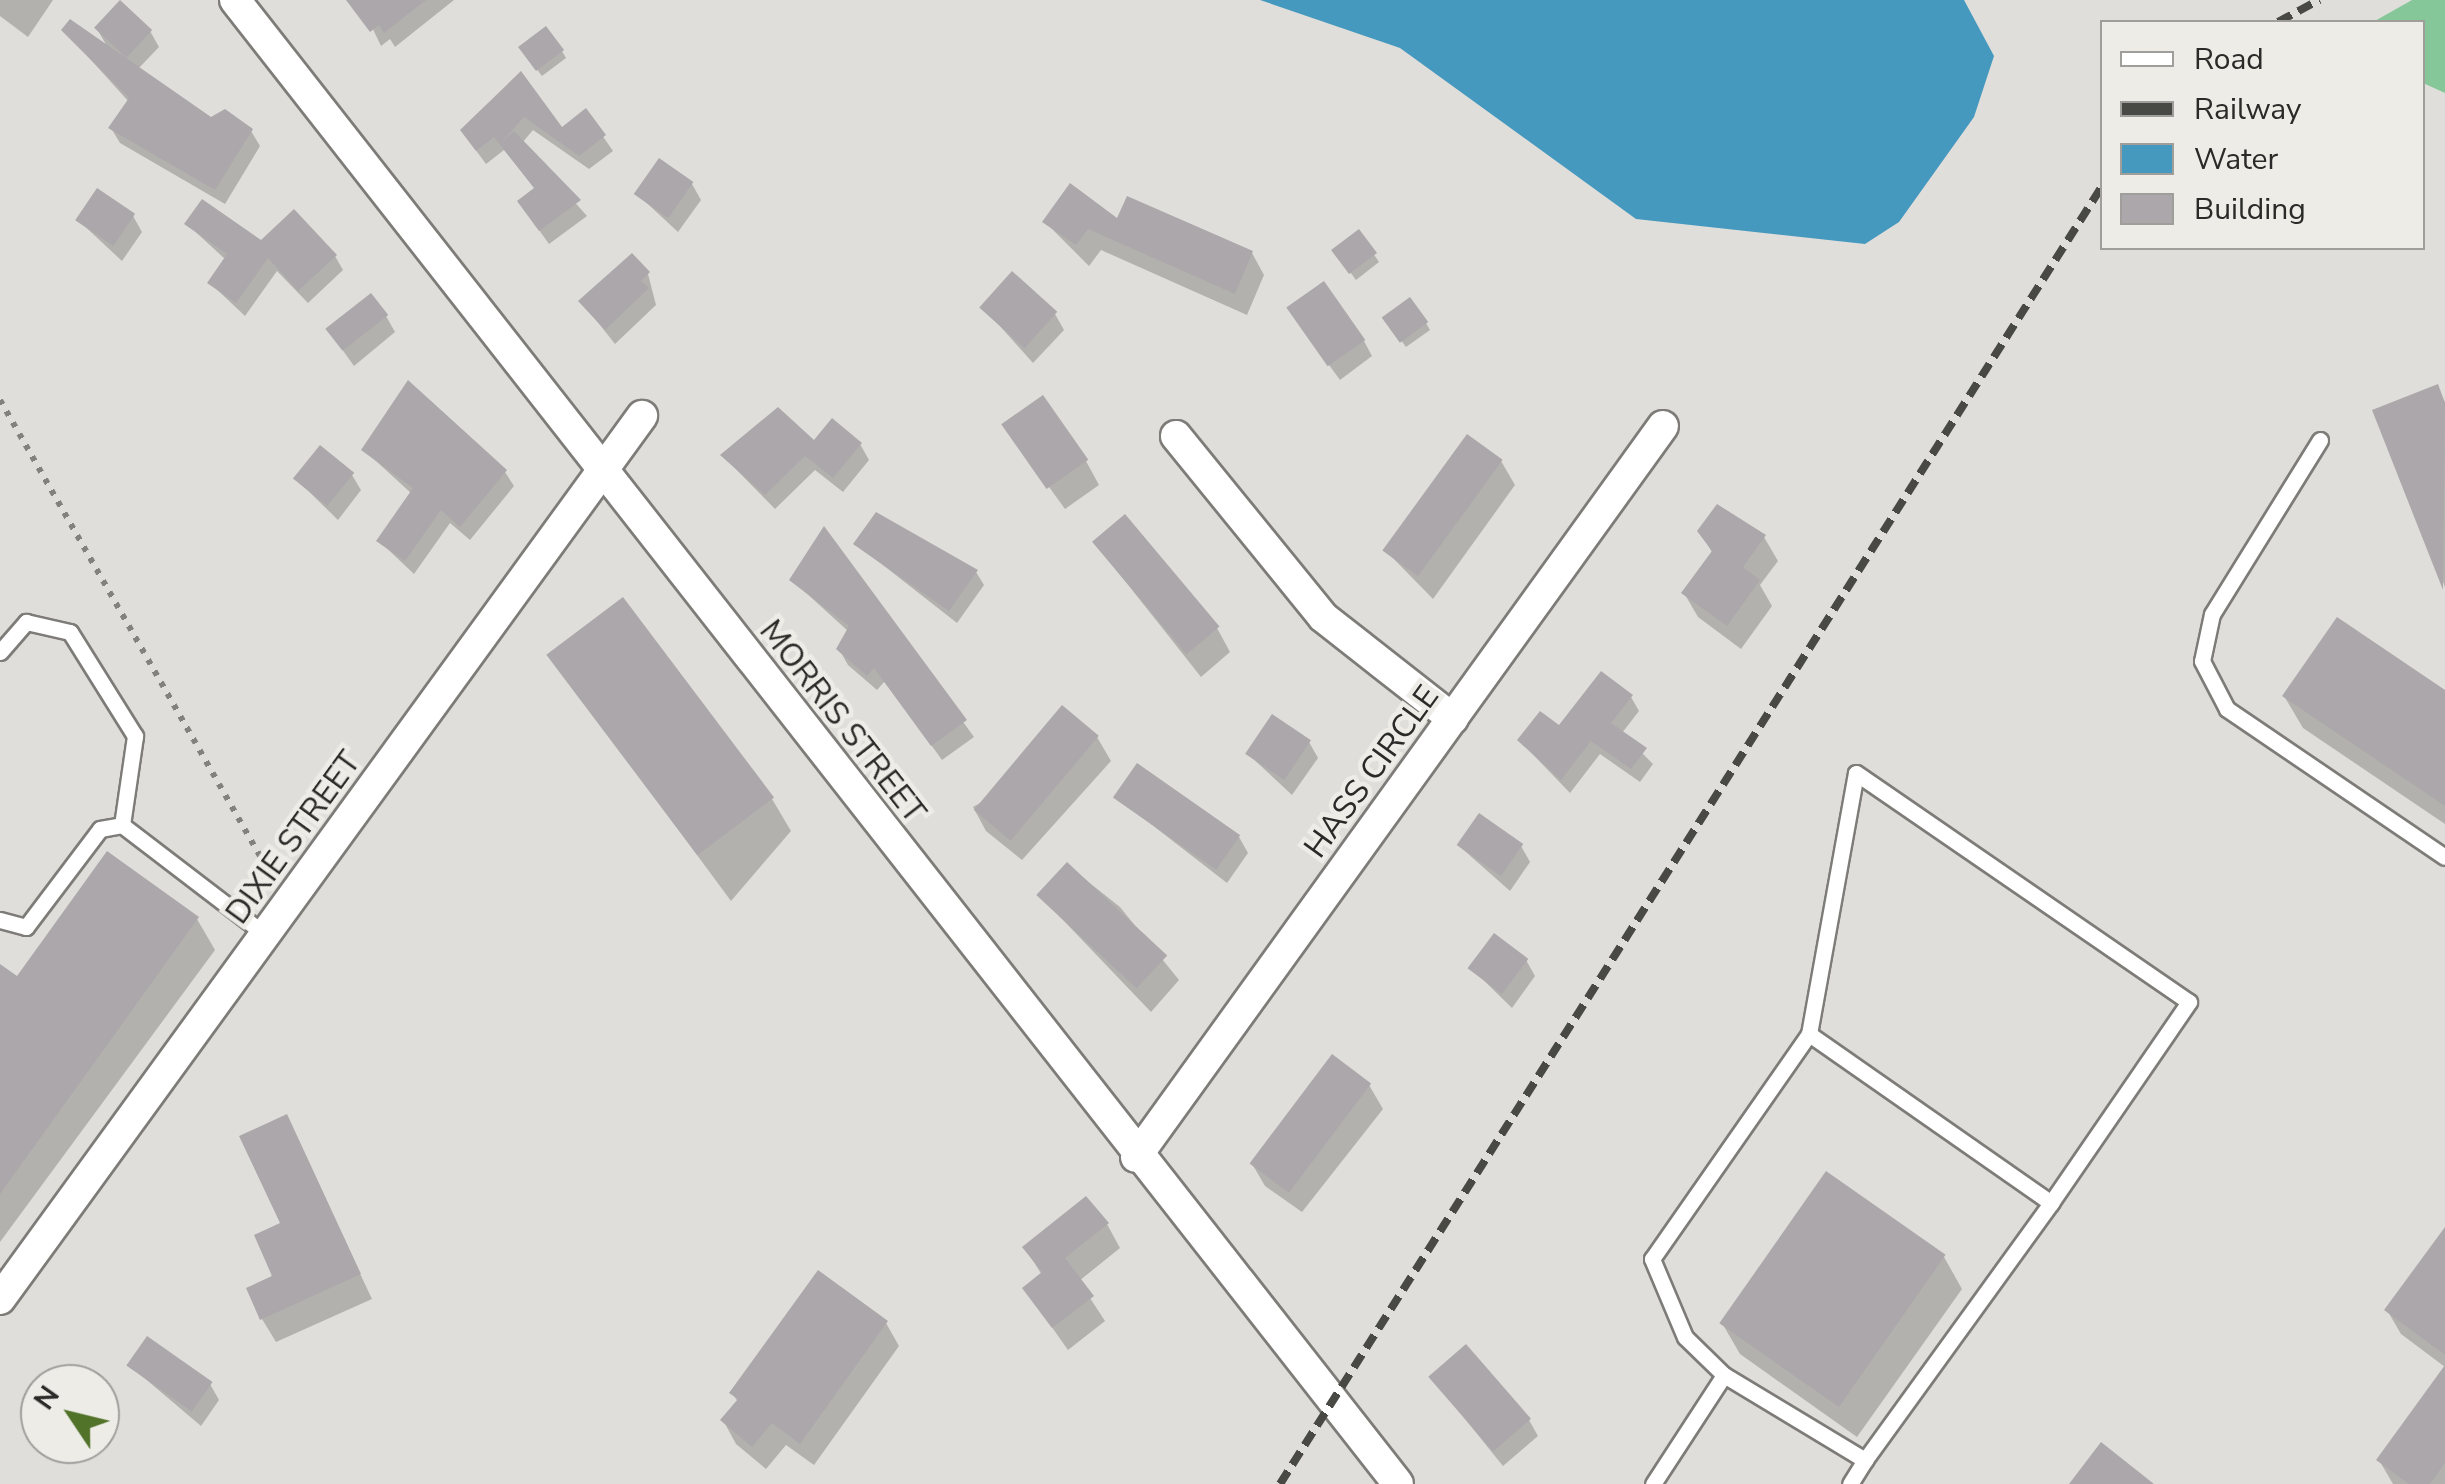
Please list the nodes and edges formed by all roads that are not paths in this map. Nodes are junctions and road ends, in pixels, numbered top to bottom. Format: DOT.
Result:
graph roads {
  1 [pos="235,0"];
  2 [pos="642,416"];
  3 [pos="1663,426"];
  4 [pos="1176,436"];
  5 [pos="2320,440"];
  6 [pos="604,473"];
  7 [pos="0,652"];
  8 [pos="1453,720"];
  9 [pos="122,825"];
  10 [pos="2445,856"];
  11 [pos="4,923"];
  12 [pos="266,936"];
  13 [pos="1809,1034"];
  14 [pos="1136,1158"];
  15 [pos="2051,1202"];
  16 [pos="0,1299"];
  17 [pos="1724,1375"];
  18 [pos="1865,1460"];
  19 [pos="1398,1484"];
  20 [pos="1653,1484"];
  21 [pos="1850,1484"];
  1 -- 6 [label="street, MORRIS STREET"];
  2 -- 6 [label="street, DIXIE STREET"];
  3 -- 8 [label="street, HASS CIRCLE"];
  4 -- 8 [label="street"];
  5 -- 10 [label="lane"];
  6 -- 12 [label="street, DIXIE STREET"];
  6 -- 14 [label="street, MORRIS STREET"];
  7 -- 9 [label="lane"];
  8 -- 14 [label="street, HASS CIRCLE"];
  9 -- 11 [label="lane"];
  9 -- 12 [label="lane"];
  12 -- 16 [label="street, DIXIE STREET"];
  13 -- 15 [label="lane"];
  13 -- 15 [label="lane"];
  13 -- 17 [label="lane"];
  14 -- 19 [label="street, MORRIS STREET"];
  15 -- 18 [label="lane"];
  17 -- 18 [label="lane"];
  17 -- 20 [label="lane"];
  18 -- 21 [label="lane"];
}
